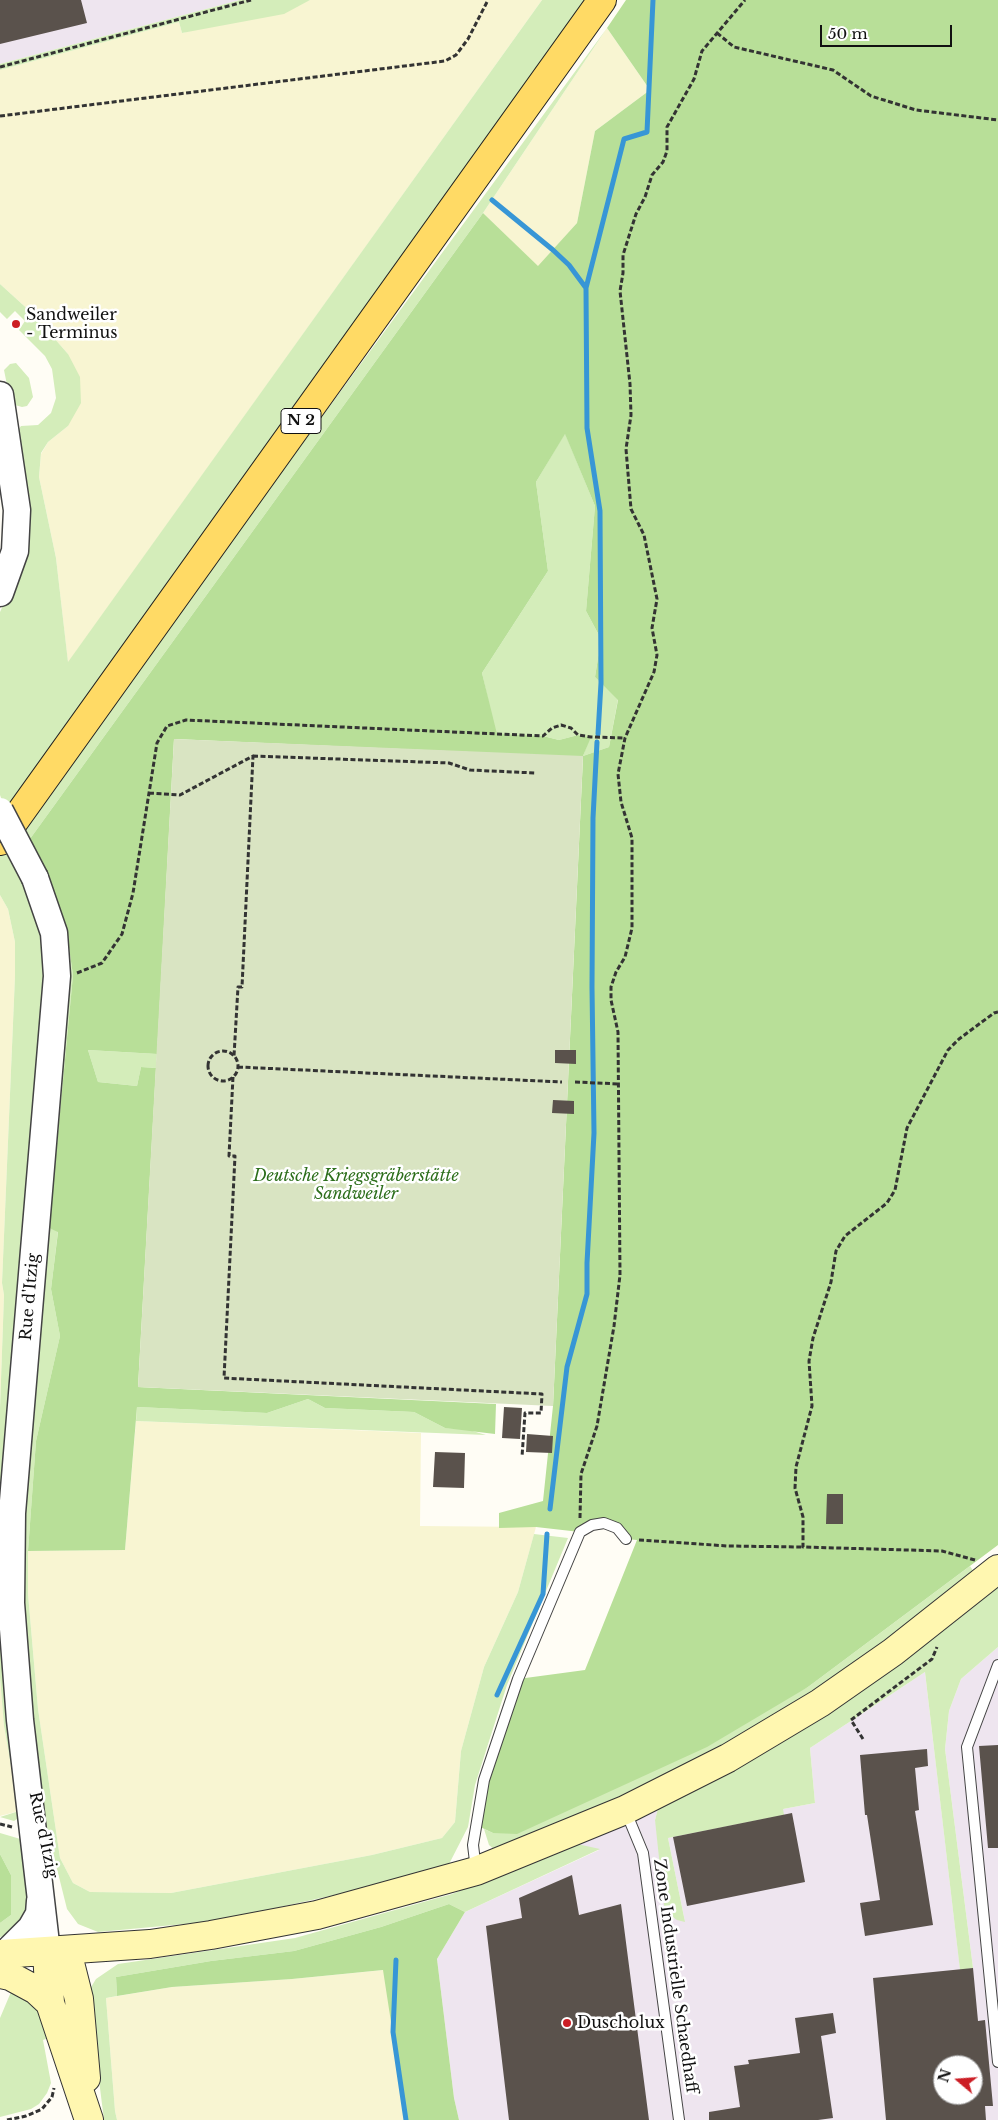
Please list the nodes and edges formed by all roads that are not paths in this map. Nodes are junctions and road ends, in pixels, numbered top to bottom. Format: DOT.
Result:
graph roads {
  1 [pos="602,0"];
  2 [pos="0,395"];
  3 [pos="0,593"];
  4 [pos="0,811"];
  5 [pos="0,841"];
  6 [pos="626,1538"];
  7 [pos="995,1572"];
  8 [pos="998,1665"];
  9 [pos="20,1720"];
  10 [pos="625,1810"];
  11 [pos="476,1871"];
  12 [pos="41,1895"];
  13 [pos="107,1948"];
  14 [pos="57,1951"];
  15 [pos="2,1961"];
  16 [pos="79,1999"];
  17 [pos="50,2003"];
  18 [pos="998,2062"];
  19 [pos="89,2120"];
  20 [pos="679,2120"];
  1 -- 5 [label="main road, N 2"];
  2 -- 3 [label="street"];
  4 -- 9 [label="street, Rue d'Itzig, bridge"];
  6 -- 11 [label="lane"];
  7 -- 10 [label="main road"];
  8 -- 18 [label="lane"];
  9 -- 12 [label="street, Rue d'Itzig"];
  9 -- 14 [label="street, Rue d'Itzig"];
  10 -- 11 [label="main road"];
  10 -- 20 [label="lane, Zone Industrielle Schaedhaff"];
  11 -- 13 [label="main road"];
  12 -- 14 [label="street, Rue d'Itzig"];
  12 -- 15 [label="street"];
  13 -- 14 [label="main road"];
  13 -- 16 [label="main road"];
  14 -- 15 [label="main road"];
  14 -- 16 [label="main road"];
  14 -- 17 [label="main road"];
  15 -- 17 [label="main road"];
  16 -- 19 [label="main road"];
  17 -- 19 [label="main road"];
}
